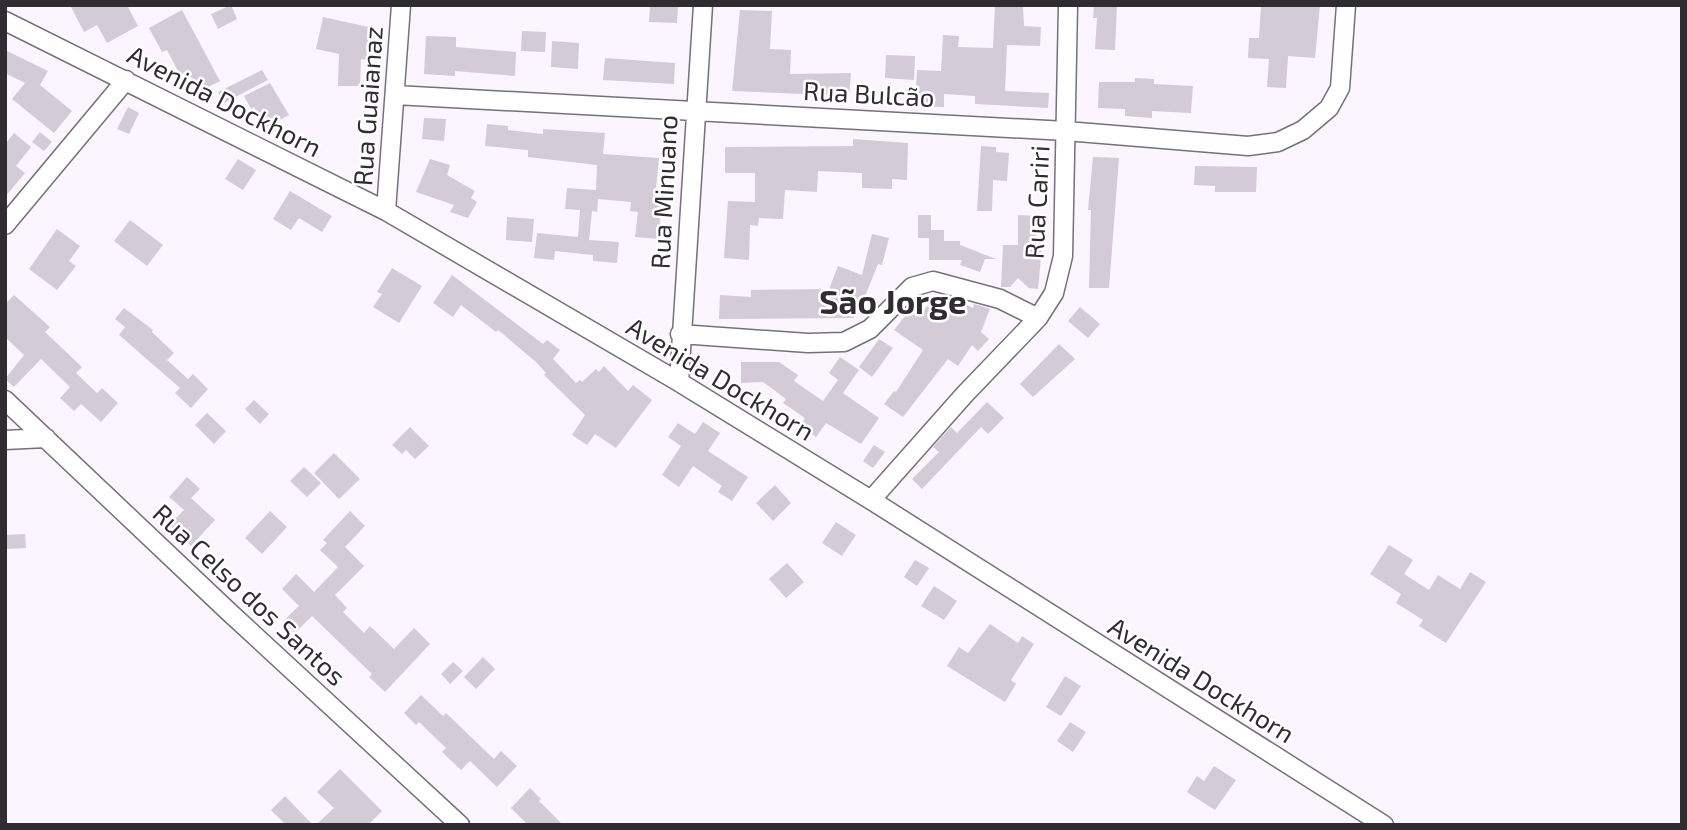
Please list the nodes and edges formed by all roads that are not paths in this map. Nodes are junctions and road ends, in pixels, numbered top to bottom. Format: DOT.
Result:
graph roads {
  1 [pos="401,5"];
  2 [pos="703,5"];
  3 [pos="1068,5"];
  4 [pos="1346,5"];
  5 [pos="5,21"];
  6 [pos="125,80"];
  7 [pos="395,94"];
  8 [pos="694,109"];
  9 [pos="1066,131"];
  10 [pos="386,211"];
  11 [pos="5,225"];
  12 [pos="1038,318"];
  13 [pos="680,334"];
  14 [pos="678,382"];
  15 [pos="5,400"];
  16 [pos="46,438"];
  17 [pos="5,440"];
  18 [pos="871,500"];
  19 [pos="460,825"];
  20 [pos="1384,825"];
  1 -- 7 [label="street, Rua Guaianaz"];
  2 -- 8 [label="street, Rua Minuano"];
  3 -- 9 [label="street, Rua Cariri"];
  4 -- 9 [label="street, Rua Bulcão"];
  5 -- 6 [label="street, Avenida Dockhorn"];
  6 -- 10 [label="street, Avenida Dockhorn"];
  6 -- 11 [label="street"];
  7 -- 8 [label="street, Rua Bulcão"];
  7 -- 10 [label="street, Rua Guaianaz"];
  8 -- 9 [label="street, Rua Bulcão"];
  8 -- 13 [label="street, Rua Minuano"];
  9 -- 12 [label="street, Rua Cariri"];
  10 -- 14 [label="street, Avenida Dockhorn"];
  12 -- 13 [label="street"];
  12 -- 18 [label="street, Rua Cariri"];
  13 -- 14 [label="street, Rua Minuano"];
  14 -- 18 [label="street, Avenida Dockhorn"];
  15 -- 16 [label="street, Rua Celso dos Santos"];
  16 -- 17 [label="street"];
  16 -- 19 [label="street, Rua Celso dos Santos"];
  18 -- 20 [label="street, Avenida Dockhorn"];
}
